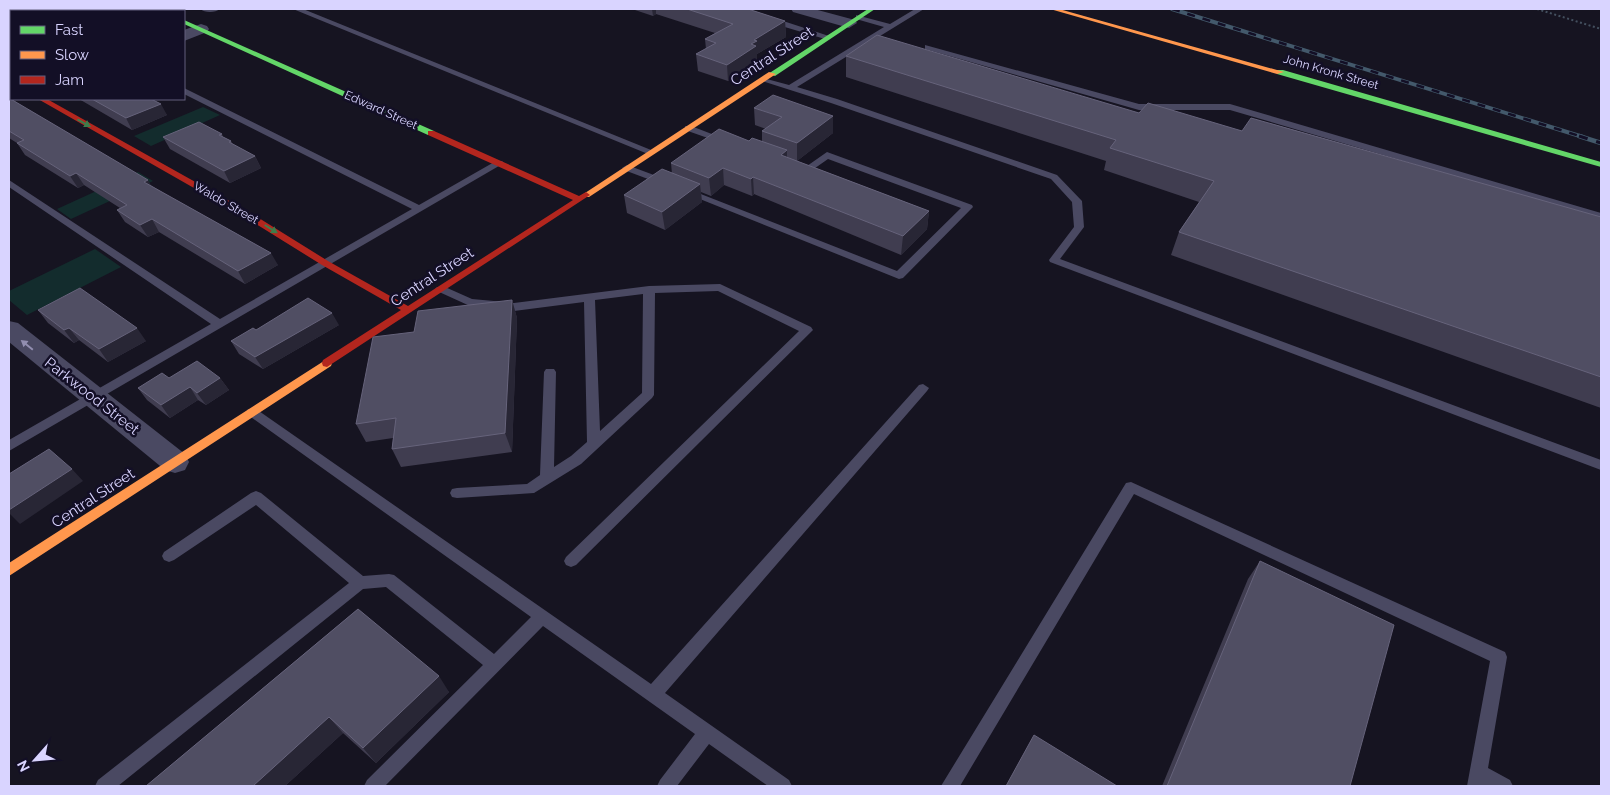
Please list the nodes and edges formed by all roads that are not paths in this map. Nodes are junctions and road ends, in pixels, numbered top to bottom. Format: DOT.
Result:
graph roads {
  1 [pos="204,9"];
  2 [pos="216,9"];
  3 [pos="297,9"];
  4 [pos="798,9"];
  5 [pos="872,9"];
  6 [pos="920,9"];
  7 [pos="1053,9"];
  8 [pos="764,18"];
  9 [pos="854,20"];
  10 [pos="185,22"];
  11 [pos="891,27"];
  12 [pos="201,29"];
  13 [pos="185,36"];
  14 [pos="828,37"];
  15 [pos="928,47"];
  16 [pos="763,80"];
  17 [pos="790,88"];
  18 [pos="185,92"];
  19 [pos="44,100"];
  20 [pos="688,128"];
  21 [pos="736,145"];
  22 [pos="651,152"];
  23 [pos="499,163"];
  24 [pos="790,163"];
  25 [pos="1601,165"];
  26 [pos="627,168"];
  27 [pos="9,183"];
  28 [pos="578,199"];
  29 [pos="420,209"];
  30 [pos="1601,216"];
  31 [pos="325,263"];
  32 [pos="440,289"];
  33 [pos="649,290"];
  34 [pos="589,297"];
  35 [pos="408,310"];
  36 [pos="219,324"];
  37 [pos="9,329"];
  38 [pos="550,372"];
  39 [pos="923,388"];
  40 [pos="92,397"];
  41 [pos="252,412"];
  42 [pos="594,442"];
  43 [pos="9,446"];
  44 [pos="176,462"];
  45 [pos="1601,465"];
  46 [pos="547,478"];
  47 [pos="458,493"];
  48 [pos="169,556"];
  49 [pos="571,560"];
  50 [pos="9,570"];
  51 [pos="360,583"];
  52 [pos="542,617"];
  53 [pos="494,665"];
  54 [pos="652,695"];
  55 [pos="707,733"];
  56 [pos="1477,780"];
  57 [pos="104,786"];
  58 [pos="373,786"];
  59 [pos="666,786"];
  60 [pos="783,786"];
  61 [pos="950,786"];
  62 [pos="1504,786"];
  1 -- 2 [label="lane"];
  3 -- 22 [label="lane"];
  4 -- 9 [label="street"];
  5 -- 9 [label="street, Central Street"];
  6 -- 11 [label="lane"];
  7 -- 25 [label="street, John Kronk Street"];
  8 -- 14 [label="lane"];
  9 -- 11 [label="lane"];
  9 -- 14 [label="street, Central Street"];
  10 -- 12 [label="street, Edward Street"];
  11 -- 17 [label="lane"];
  12 -- 13 [label="street"];
  12 -- 23 [label="street, Edward Street"];
  14 -- 16 [label="street, Central Street"];
  15 -- 30 [label="lane"];
  16 -- 17 [label="lane"];
  16 -- 20 [label="street, Central Street"];
  17 -- 45 [label="lane"];
  18 -- 29 [label="lane"];
  19 -- 31 [label="street, Waldo Street, one-way"];
  20 -- 21 [label="lane"];
  20 -- 22 [label="street, Central Street"];
  22 -- 26 [label="street, Central Street"];
  23 -- 28 [label="street, Edward Street"];
  23 -- 29 [label="lane"];
  24 -- 26 [label="lane"];
  26 -- 28 [label="street, Central Street"];
  27 -- 36 [label="lane"];
  28 -- 32 [label="street, Central Street"];
  29 -- 31 [label="lane"];
  31 -- 35 [label="street, Waldo Street"];
  31 -- 36 [label="lane"];
  32 -- 34 [label="lane"];
  32 -- 35 [label="street, Central Street"];
  33 -- 34 [label="lane"];
  33 -- 42 [label="lane"];
  33 -- 49 [label="lane"];
  34 -- 42 [label="lane"];
  35 -- 41 [label="street, Central Street"];
  36 -- 40 [label="lane"];
  40 -- 37 [label="street, Parkwood Street, one-way"];
  38 -- 46 [label="lane"];
  39 -- 54 [label="lane"];
  40 -- 43 [label="lane"];
  40 -- 44 [label="street, Parkwood Street"];
  41 -- 44 [label="street, Central Street"];
  41 -- 52 [label="lane"];
  42 -- 46 [label="lane"];
  44 -- 50 [label="street, Central Street"];
  46 -- 47 [label="lane"];
  48 -- 51 [label="lane"];
  51 -- 53 [label="lane"];
  51 -- 57 [label="lane"];
  52 -- 53 [label="lane"];
  52 -- 54 [label="lane"];
  53 -- 58 [label="lane"];
  54 -- 55 [label="lane"];
  55 -- 59 [label="lane"];
  55 -- 60 [label="lane"];
  56 -- 61 [label="lane"];
  56 -- 62 [label="lane"];
}
